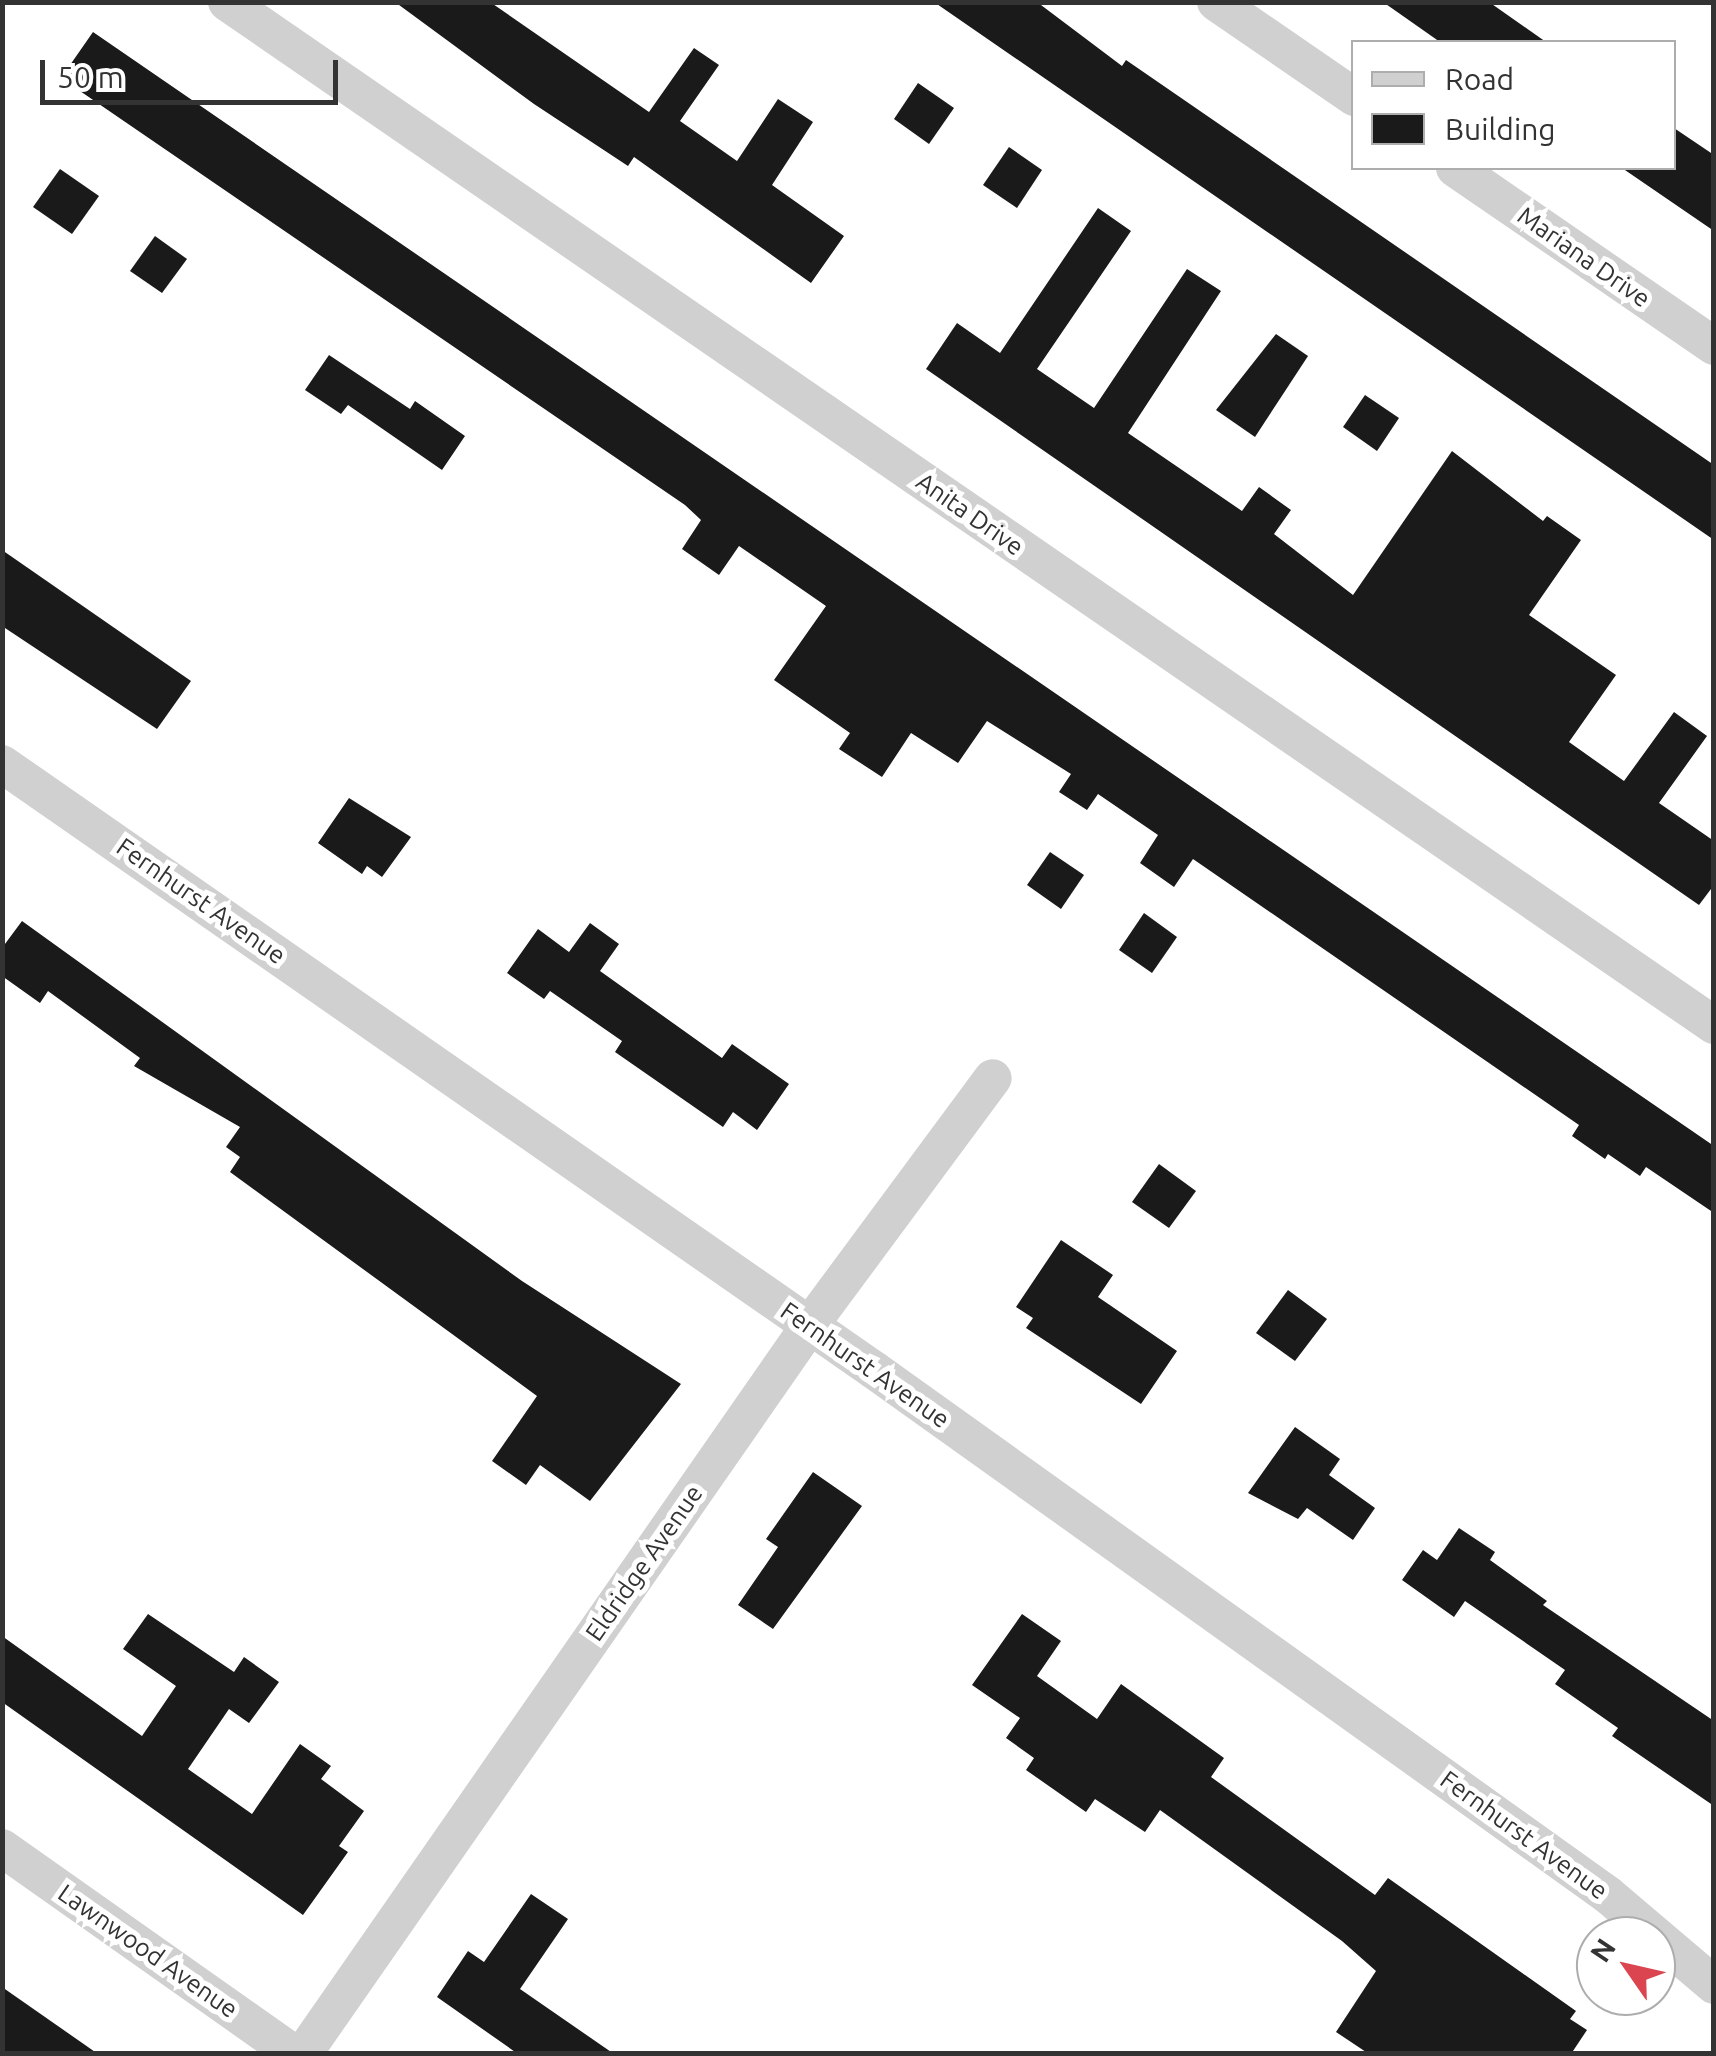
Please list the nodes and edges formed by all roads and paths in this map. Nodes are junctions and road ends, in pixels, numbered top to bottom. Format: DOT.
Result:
graph roads {
  1 [pos="226,2"];
  2 [pos="1216,2"];
  3 [pos="1351,96"];
  4 [pos="1458,170"];
  5 [pos="1714,346"];
  6 [pos="2,764"];
  7 [pos="1714,1024"];
  8 [pos="993,1078"];
  9 [pos="810,1325"];
  10 [pos="2,1848"];
  11 [pos="1714,1985"];
  12 [pos="294,2054"];
  13 [pos="303,2054"];
  1 -- 7 [label="street, Anita Drive"];
  2 -- 3 [label="street"];
  4 -- 5 [label="street, Mariana Drive"];
  6 -- 9 [label="street, Fernhurst Avenue"];
  8 -- 9 [label="street, Eldridge Avenue"];
  9 -- 11 [label="street, Fernhurst Avenue"];
  9 -- 13 [label="street, Eldridge Avenue"];
  10 -- 12 [label="street, Lawnwood Avenue"];
}
